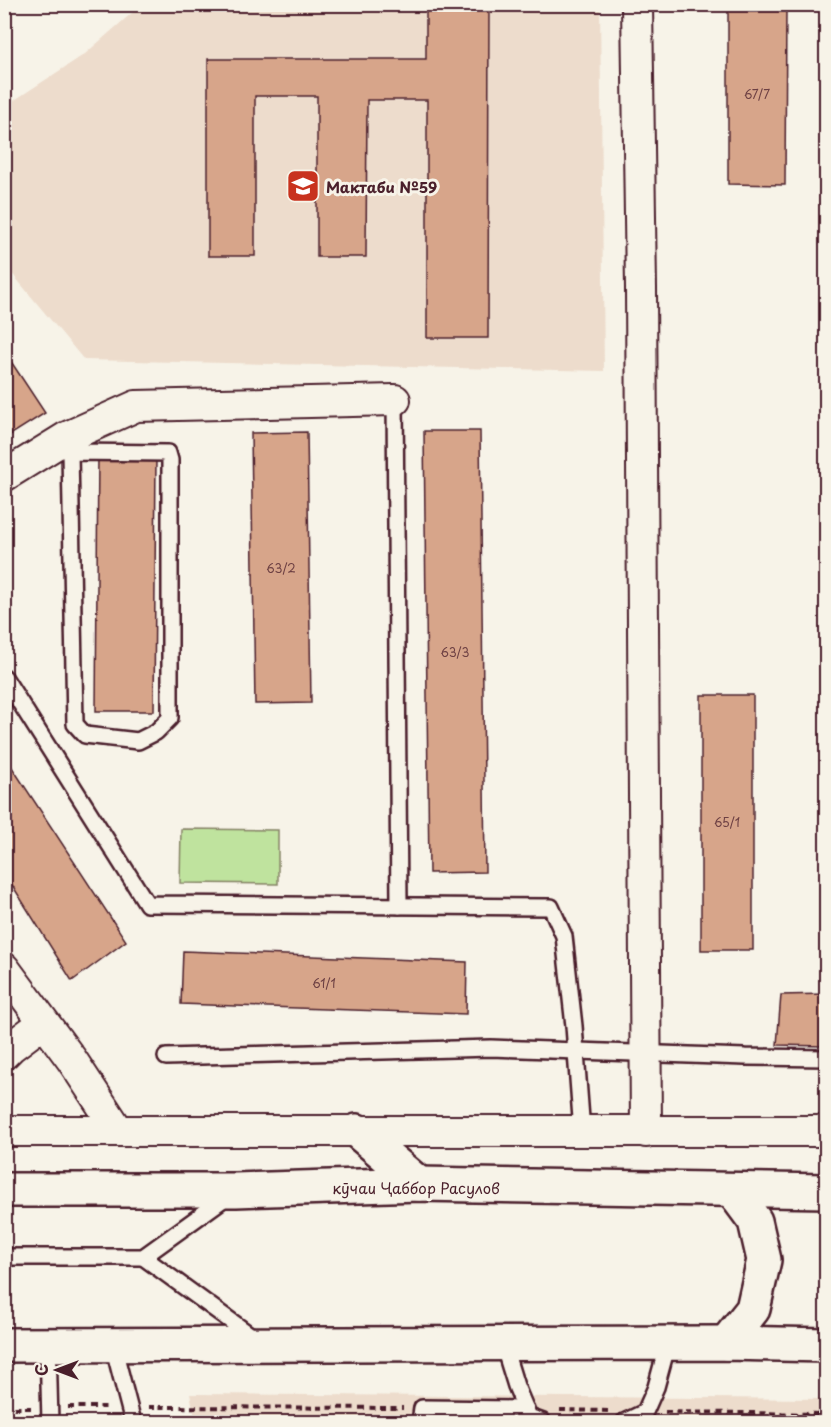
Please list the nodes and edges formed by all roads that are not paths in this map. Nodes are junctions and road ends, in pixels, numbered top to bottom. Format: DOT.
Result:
graph roads {
  1 [pos="637,4"];
  2 [pos="395,400"];
  3 [pos="68,445"];
  4 [pos="4,476"];
  5 [pos="4,677"];
  6 [pos="399,906"];
  7 [pos="4,968"];
  8 [pos="43,1023"];
  9 [pos="576,1050"];
  10 [pos="4,1054"];
  11 [pos="646,1054"];
  12 [pos="165,1057"];
  13 [pos="826,1058"];
  14 [pos="118,1130"];
  15 [pos="4,1131"];
  16 [pos="357,1131"];
  17 [pos="826,1131"];
  18 [pos="582,1132"];
  19 [pos="646,1132"];
  20 [pos="419,1184"];
  21 [pos="4,1190"];
  22 [pos="236,1190"];
  23 [pos="732,1190"];
  24 [pos="826,1191"];
  25 [pos="4,1257"];
  26 [pos="143,1257"];
  27 [pos="726,1342"];
  28 [pos="668,1343"];
  29 [pos="262,1344"];
  30 [pos="503,1344"];
  31 [pos="4,1345"];
  32 [pos="48,1345"];
  33 [pos="113,1345"];
  34 [pos="826,1345"];
  35 [pos="50,1415"];
  36 [pos="421,1415"];
  37 [pos="643,1417"];
  38 [pos="532,1418"];
  39 [pos="133,1422"];
  40 [pos="624,1422"];
  1 -- 11 [label="street"];
  2 -- 3 [label="street"];
  2 -- 6 [label="lane"];
  3 -- 3 [label="lane"];
  3 -- 4 [label="street"];
  5 -- 6 [label="lane"];
  6 -- 9 [label="lane"];
  7 -- 8 [label="street"];
  8 -- 10 [label="street"];
  8 -- 14 [label="street"];
  9 -- 11 [label="lane"];
  9 -- 12 [label="lane"];
  9 -- 18 [label="lane"];
  11 -- 13 [label="lane"];
  11 -- 19 [label="street"];
  14 -- 15 [label="street"];
  14 -- 16 [label="street"];
  16 -- 18 [label="street"];
  16 -- 20 [label="main road"];
  17 -- 19 [label="street"];
  18 -- 19 [label="street"];
  20 -- 22 [label="main road, кӯчаи Ҷаббор Расулов"];
  20 -- 23 [label="main road, кӯчаи Ҷаббор Расулов"];
  21 -- 22 [label="main road, кӯчаи Ҷаббор Расулов"];
  22 -- 26 [label="lane"];
  23 -- 24 [label="main road, кӯчаи Ҷаббор Расулов"];
  23 -- 27 [label="main road"];
  25 -- 26 [label="lane"];
  26 -- 29 [label="lane"];
  27 -- 28 [label="main road"];
  27 -- 34 [label="main road"];
  28 -- 30 [label="main road"];
  28 -- 37 [label="lane"];
  29 -- 30 [label="main road"];
  29 -- 33 [label="main road"];
  30 -- 38 [label="lane"];
  31 -- 32 [label="main road"];
  32 -- 33 [label="main road"];
  32 -- 35 [label="lane"];
  33 -- 39 [label="lane"];
  36 -- 38 [label="lane"];
  37 -- 40 [label="lane"];
}
